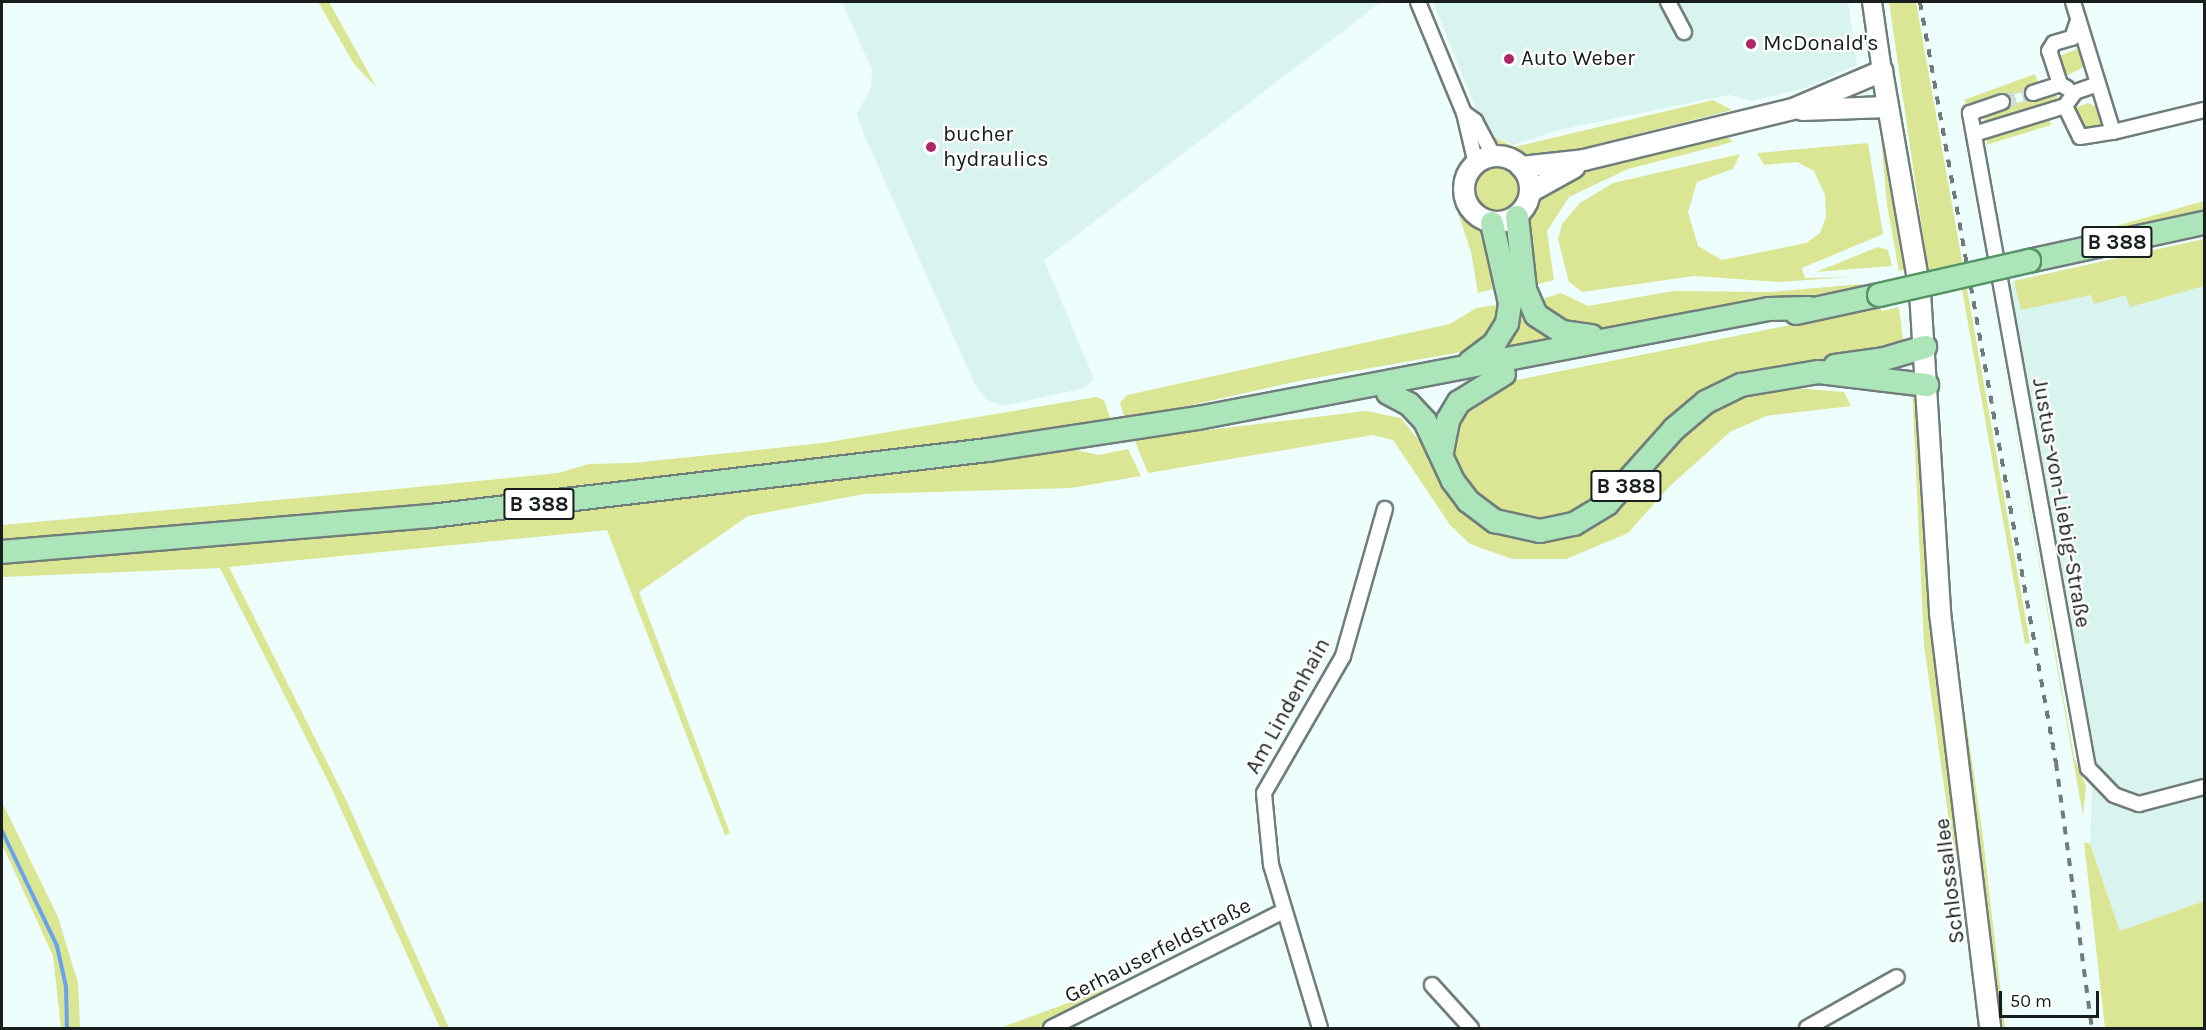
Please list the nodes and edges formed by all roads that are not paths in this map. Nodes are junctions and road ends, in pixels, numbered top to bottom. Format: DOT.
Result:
graph roads {
  1 [pos="1418,2"];
  2 [pos="1668,2"];
  3 [pos="1872,2"];
  4 [pos="2073,2"];
  5 [pos="2078,21"];
  6 [pos="1684,32"];
  7 [pos="1882,72"];
  8 [pos="2060,84"];
  9 [pos="2098,84"];
  10 [pos="2074,92"];
  11 [pos="2033,93"];
  12 [pos="2002,102"];
  13 [pos="2065,105"];
  14 [pos="1888,107"];
  15 [pos="1793,110"];
  16 [pos="2205,110"];
  17 [pos="1464,113"];
  18 [pos="2113,132"];
  19 [pos="1974,134"];
  20 [pos="1494,156"];
  21 [pos="1584,160"];
  22 [pos="1476,164"];
  23 [pos="1521,167"];
  24 [pos="1530,192"];
  25 [pos="1516,217"];
  26 [pos="1492,223"];
  27 [pos="2205,223"];
  28 [pos="1809,308"];
  29 [pos="1611,338"];
  30 [pos="1925,347"];
  31 [pos="1463,366"];
  32 [pos="1819,372"];
  33 [pos="1504,374"];
  34 [pos="1928,385"];
  35 [pos="1388,393"];
  36 [pos="1198,418"];
  37 [pos="1442,452"];
  38 [pos="1385,509"];
  39 [pos="2,552"];
  40 [pos="2205,787"];
  41 [pos="1284,911"];
  42 [pos="1897,977"];
  43 [pos="1432,985"];
  44 [pos="1051,1029"];
  45 [pos="1320,1029"];
  46 [pos="1471,1029"];
  47 [pos="1807,1029"];
  48 [pos="1990,1029"];
  1 -- 17 [label="street"];
  2 -- 6 [label="street"];
  3 -- 7 [label="street"];
  4 -- 5 [label="street"];
  5 -- 8 [label="street"];
  5 -- 9 [label="street"];
  7 -- 14 [label="main road, Schlossallee"];
  7 -- 15 [label="main road"];
  8 -- 10 [label="street"];
  8 -- 11 [label="street"];
  9 -- 10 [label="street"];
  9 -- 18 [label="street"];
  10 -- 13 [label="street"];
  12 -- 19 [label="street, Justus-von-Liebig-Straße"];
  13 -- 18 [label="street"];
  13 -- 19 [label="street"];
  14 -- 15 [label="main road"];
  14 -- 30 [label="main road, Schlossallee"];
  15 -- 21 [label="main road"];
  16 -- 18 [label="street"];
  17 -- 20 [label="street"];
  17 -- 22 [label="street"];
  19 -- 40 [label="street, Justus-von-Liebig-Straße"];
  20 -- 22 [label="main road"];
  20 -- 23 [label="main road"];
  21 -- 23 [label="main road"];
  21 -- 24 [label="main road"];
  22 -- 26 [label="main road"];
  23 -- 24 [label="main road"];
  24 -- 25 [label="main road"];
  25 -- 26 [label="main road"];
  25 -- 29 [label="main road, B 388"];
  26 -- 31 [label="main road, B 388"];
  27 -- 28 [label="main road, B 388, bridge"];
  28 -- 29 [label="main road, B 388"];
  28 -- 33 [label="main road, B 388"];
  29 -- 31 [label="main road, B 388"];
  30 -- 32 [label="main road, B 388"];
  30 -- 34 [label="main road, Schlossallee"];
  31 -- 36 [label="main road, B 388"];
  32 -- 34 [label="main road, B 388"];
  32 -- 37 [label="main road, B 388"];
  33 -- 35 [label="main road, B 388"];
  33 -- 37 [label="main road, B 388"];
  34 -- 48 [label="main road, Schlossallee"];
  35 -- 36 [label="main road, B 388"];
  35 -- 37 [label="main road, B 388"];
  36 -- 39 [label="main road, B 388"];
  38 -- 41 [label="street, Am Lindenhain"];
  41 -- 44 [label="street, Gerhauserfeldstraße"];
  41 -- 45 [label="street, Am Lindenhain"];
  42 -- 47 [label="street"];
  43 -- 46 [label="street"];
}
